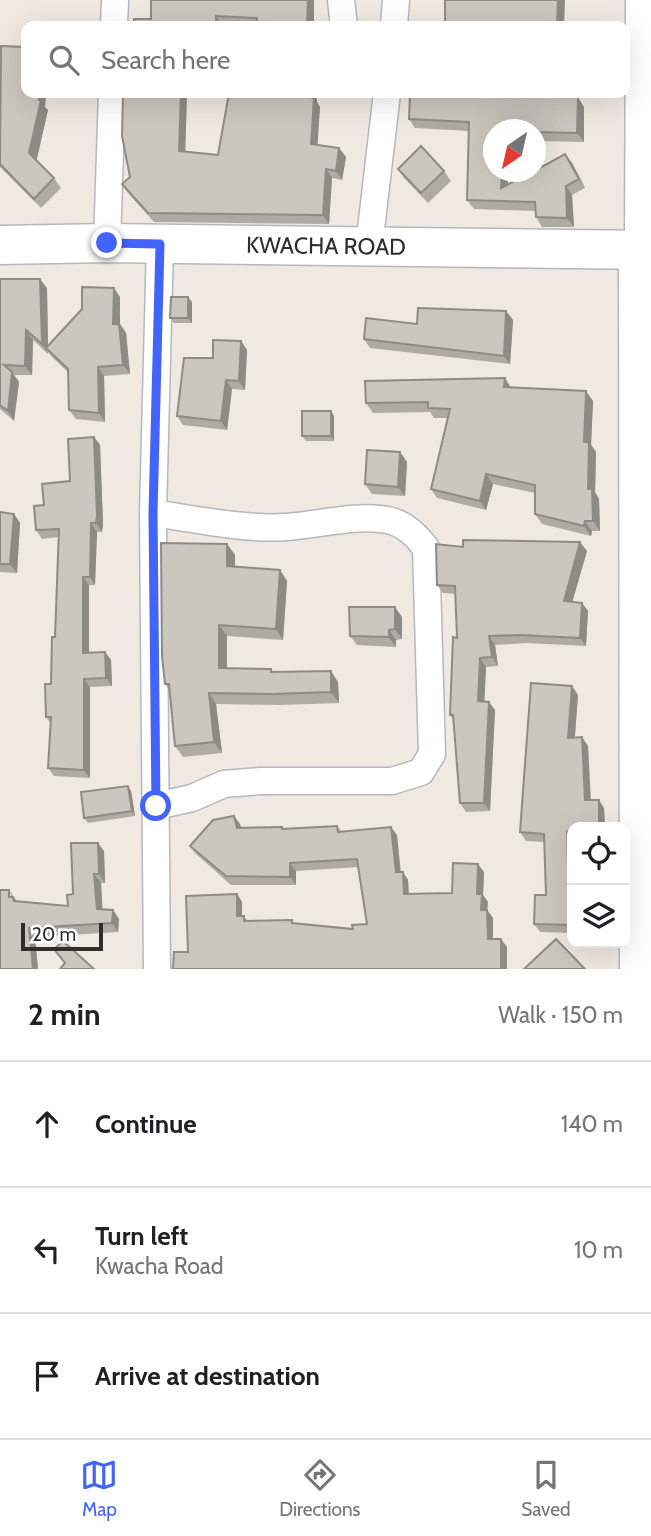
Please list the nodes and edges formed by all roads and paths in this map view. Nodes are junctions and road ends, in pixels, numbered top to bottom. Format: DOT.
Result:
graph roads {
  1 [pos="115,0"];
  2 [pos="341,0"];
  3 [pos="396,0"];
  4 [pos="639,0"];
  5 [pos="114,21"];
  6 [pos="343,21"];
  7 [pos="394,21"];
  8 [pos="112,98"];
  9 [pos="385,105"];
  10 [pos="107,243"];
  11 [pos="0,244"];
  12 [pos="160,244"];
  13 [pos="369,246"];
  14 [pos="645,250"];
  15 [pos="153,513"];
  16 [pos="156,806"];
  17 [pos="157,969"];
  18 [pos="639,969"];
  1 -- 5 [label="street"];
  2 -- 6 [label="street"];
  3 -- 7 [label="street"];
  4 -- 14 [label="street"];
  8 -- 10 [label="street"];
  9 -- 13 [label="street"];
  10 -- 11 [label="street, KWACHA ROAD"];
  10 -- 12 [label="street, KWACHA ROAD"];
  12 -- 13 [label="street, KWACHA ROAD"];
  12 -- 15 [label="street"];
  13 -- 14 [label="street, KWACHA ROAD"];
  14 -- 18 [label="street"];
  15 -- 16 [label="street"];
  15 -- 16 [label="street"];
  16 -- 17 [label="street"];
}
